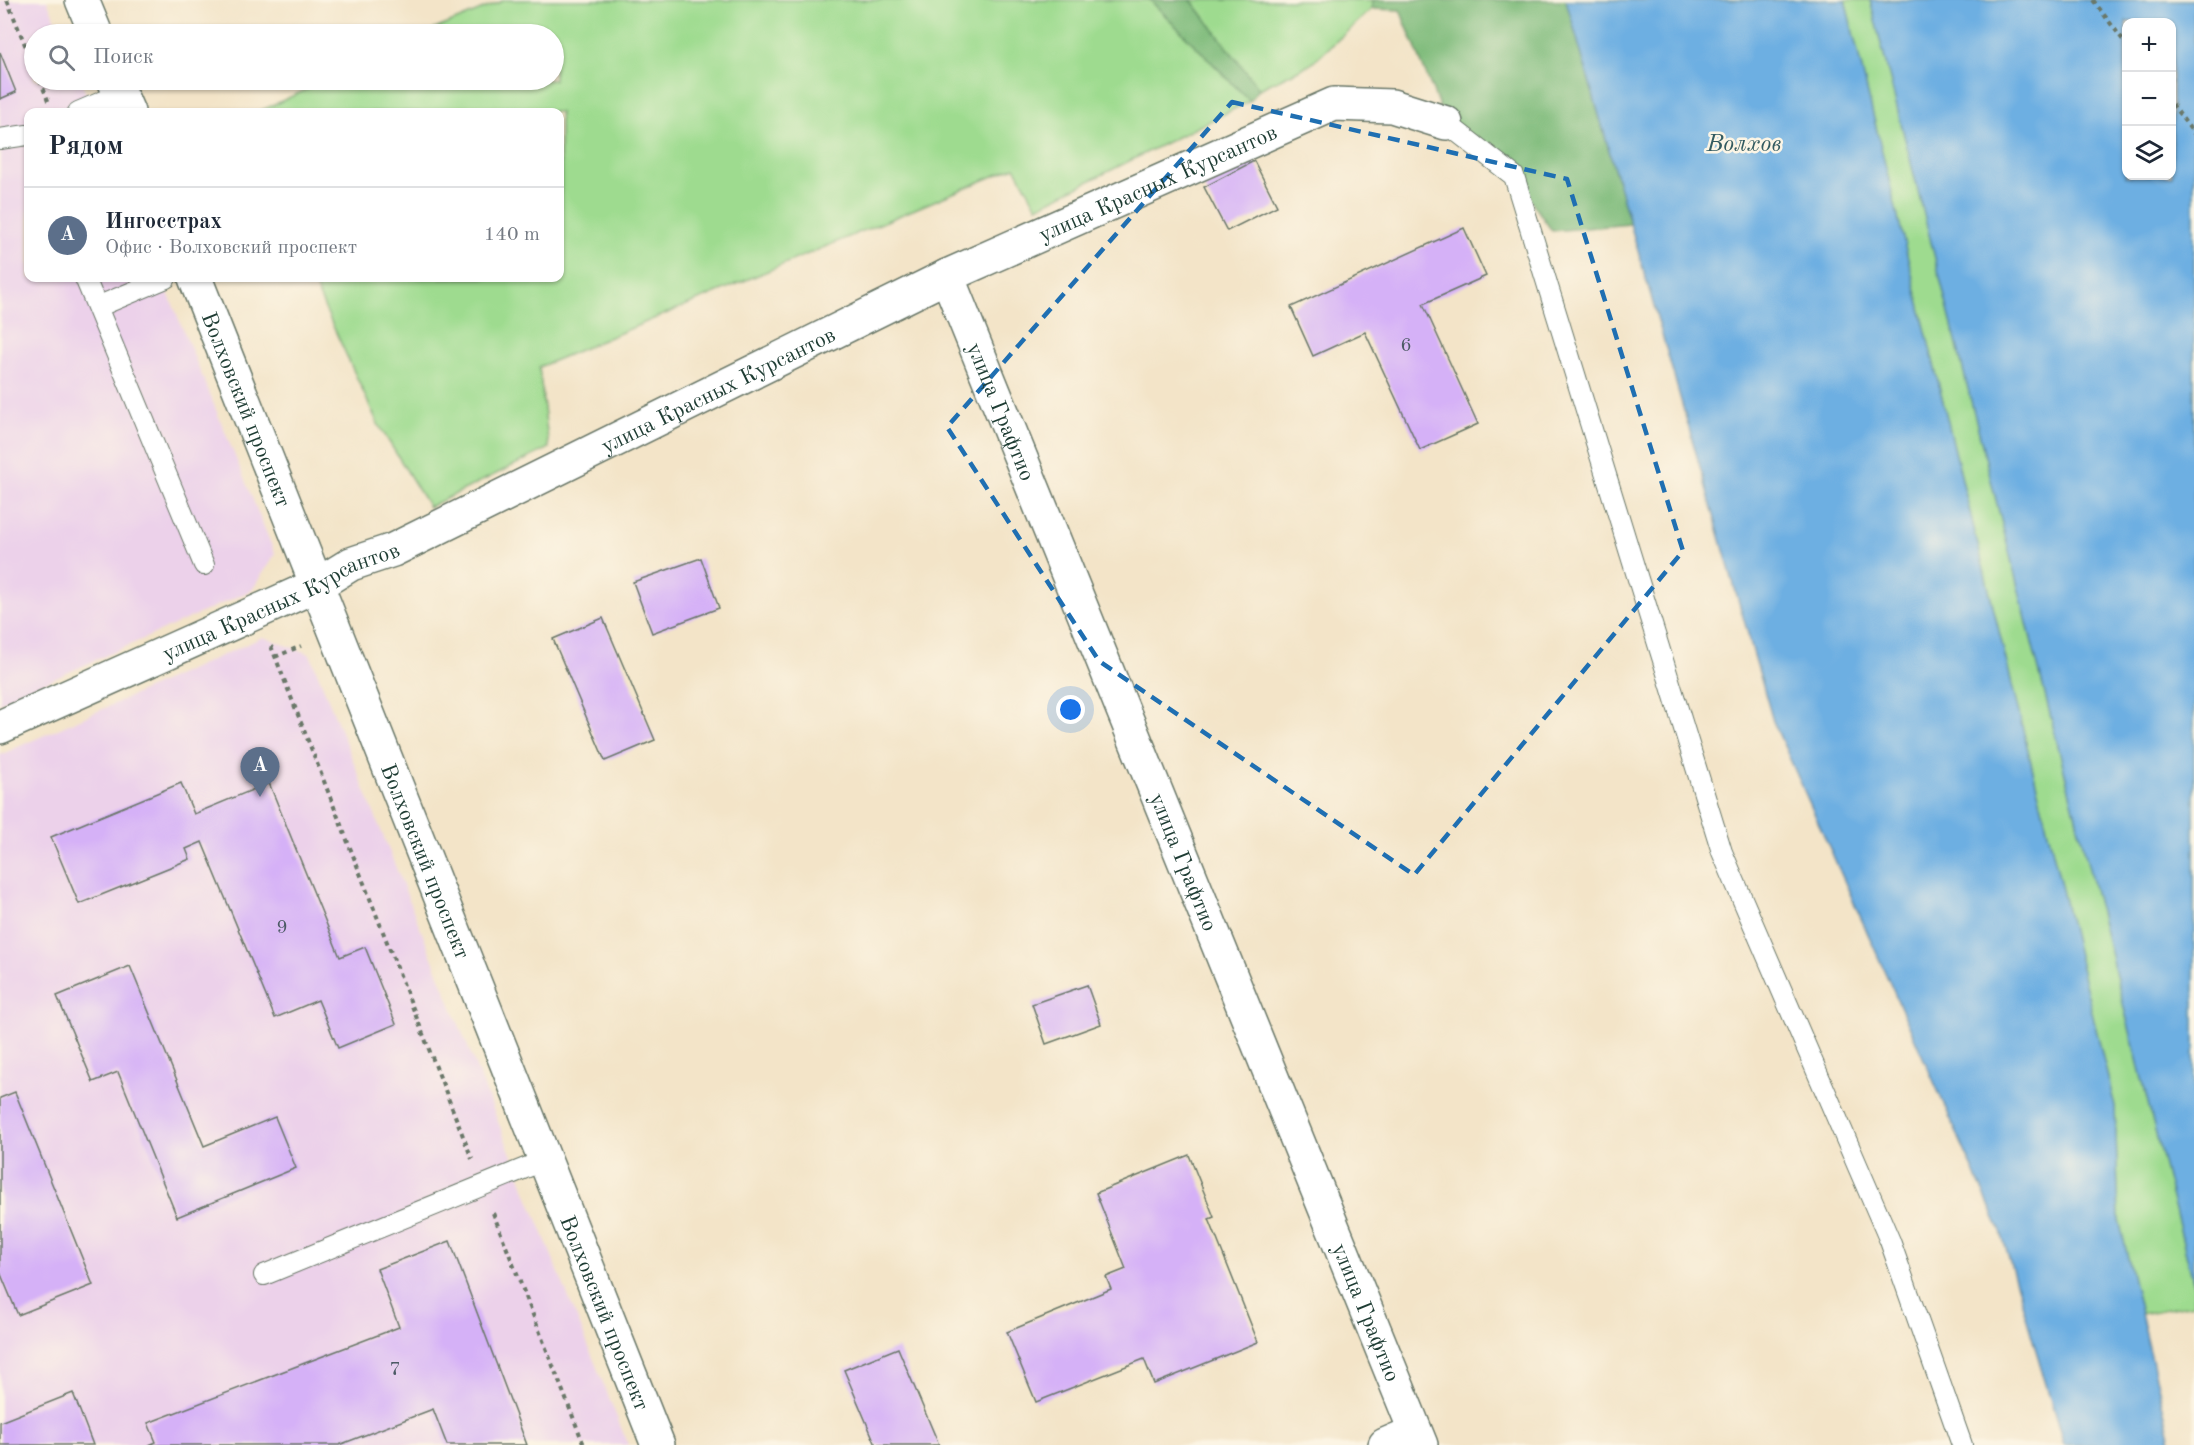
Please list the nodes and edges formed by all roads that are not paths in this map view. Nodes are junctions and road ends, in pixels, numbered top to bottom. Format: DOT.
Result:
graph roads {
  1 [pos="82,0"];
  2 [pos="92,24"];
  3 [pos="121,96"];
  4 [pos="89,108"];
  5 [pos="1446,123"];
  6 [pos="24,136"];
  7 [pos="0,139"];
  8 [pos="948,276"];
  9 [pos="87,282"];
  10 [pos="156,282"];
  11 [pos="197,282"];
  12 [pos="96,307"];
  13 [pos="204,565"];
  14 [pos="317,585"];
  15 [pos="0,727"];
  16 [pos="545,1160"];
  17 [pos="264,1275"];
  18 [pos="1418,1438"];
  19 [pos="658,1445"];
  20 [pos="1385,1445"];
  21 [pos="1962,1445"];
  1 -- 2 [label="street"];
  3 -- 4 [label="lane"];
  5 -- 8 [label="street, улица Красных Курсантов"];
  5 -- 21 [label="lane"];
  6 -- 7 [label="lane"];
  8 -- 14 [label="street, улица Красных Курсантов"];
  8 -- 18 [label="street, улица Графтио"];
  9 -- 12 [label="lane"];
  10 -- 12 [label="lane"];
  11 -- 14 [label="street, Волховский проспект"];
  12 -- 13 [label="lane"];
  14 -- 15 [label="street, улица Красных Курсантов"];
  14 -- 16 [label="street, Волховский проспект"];
  16 -- 17 [label="lane"];
  16 -- 19 [label="street, Волховский проспект"];
  18 -- 20 [label="street"];
}
